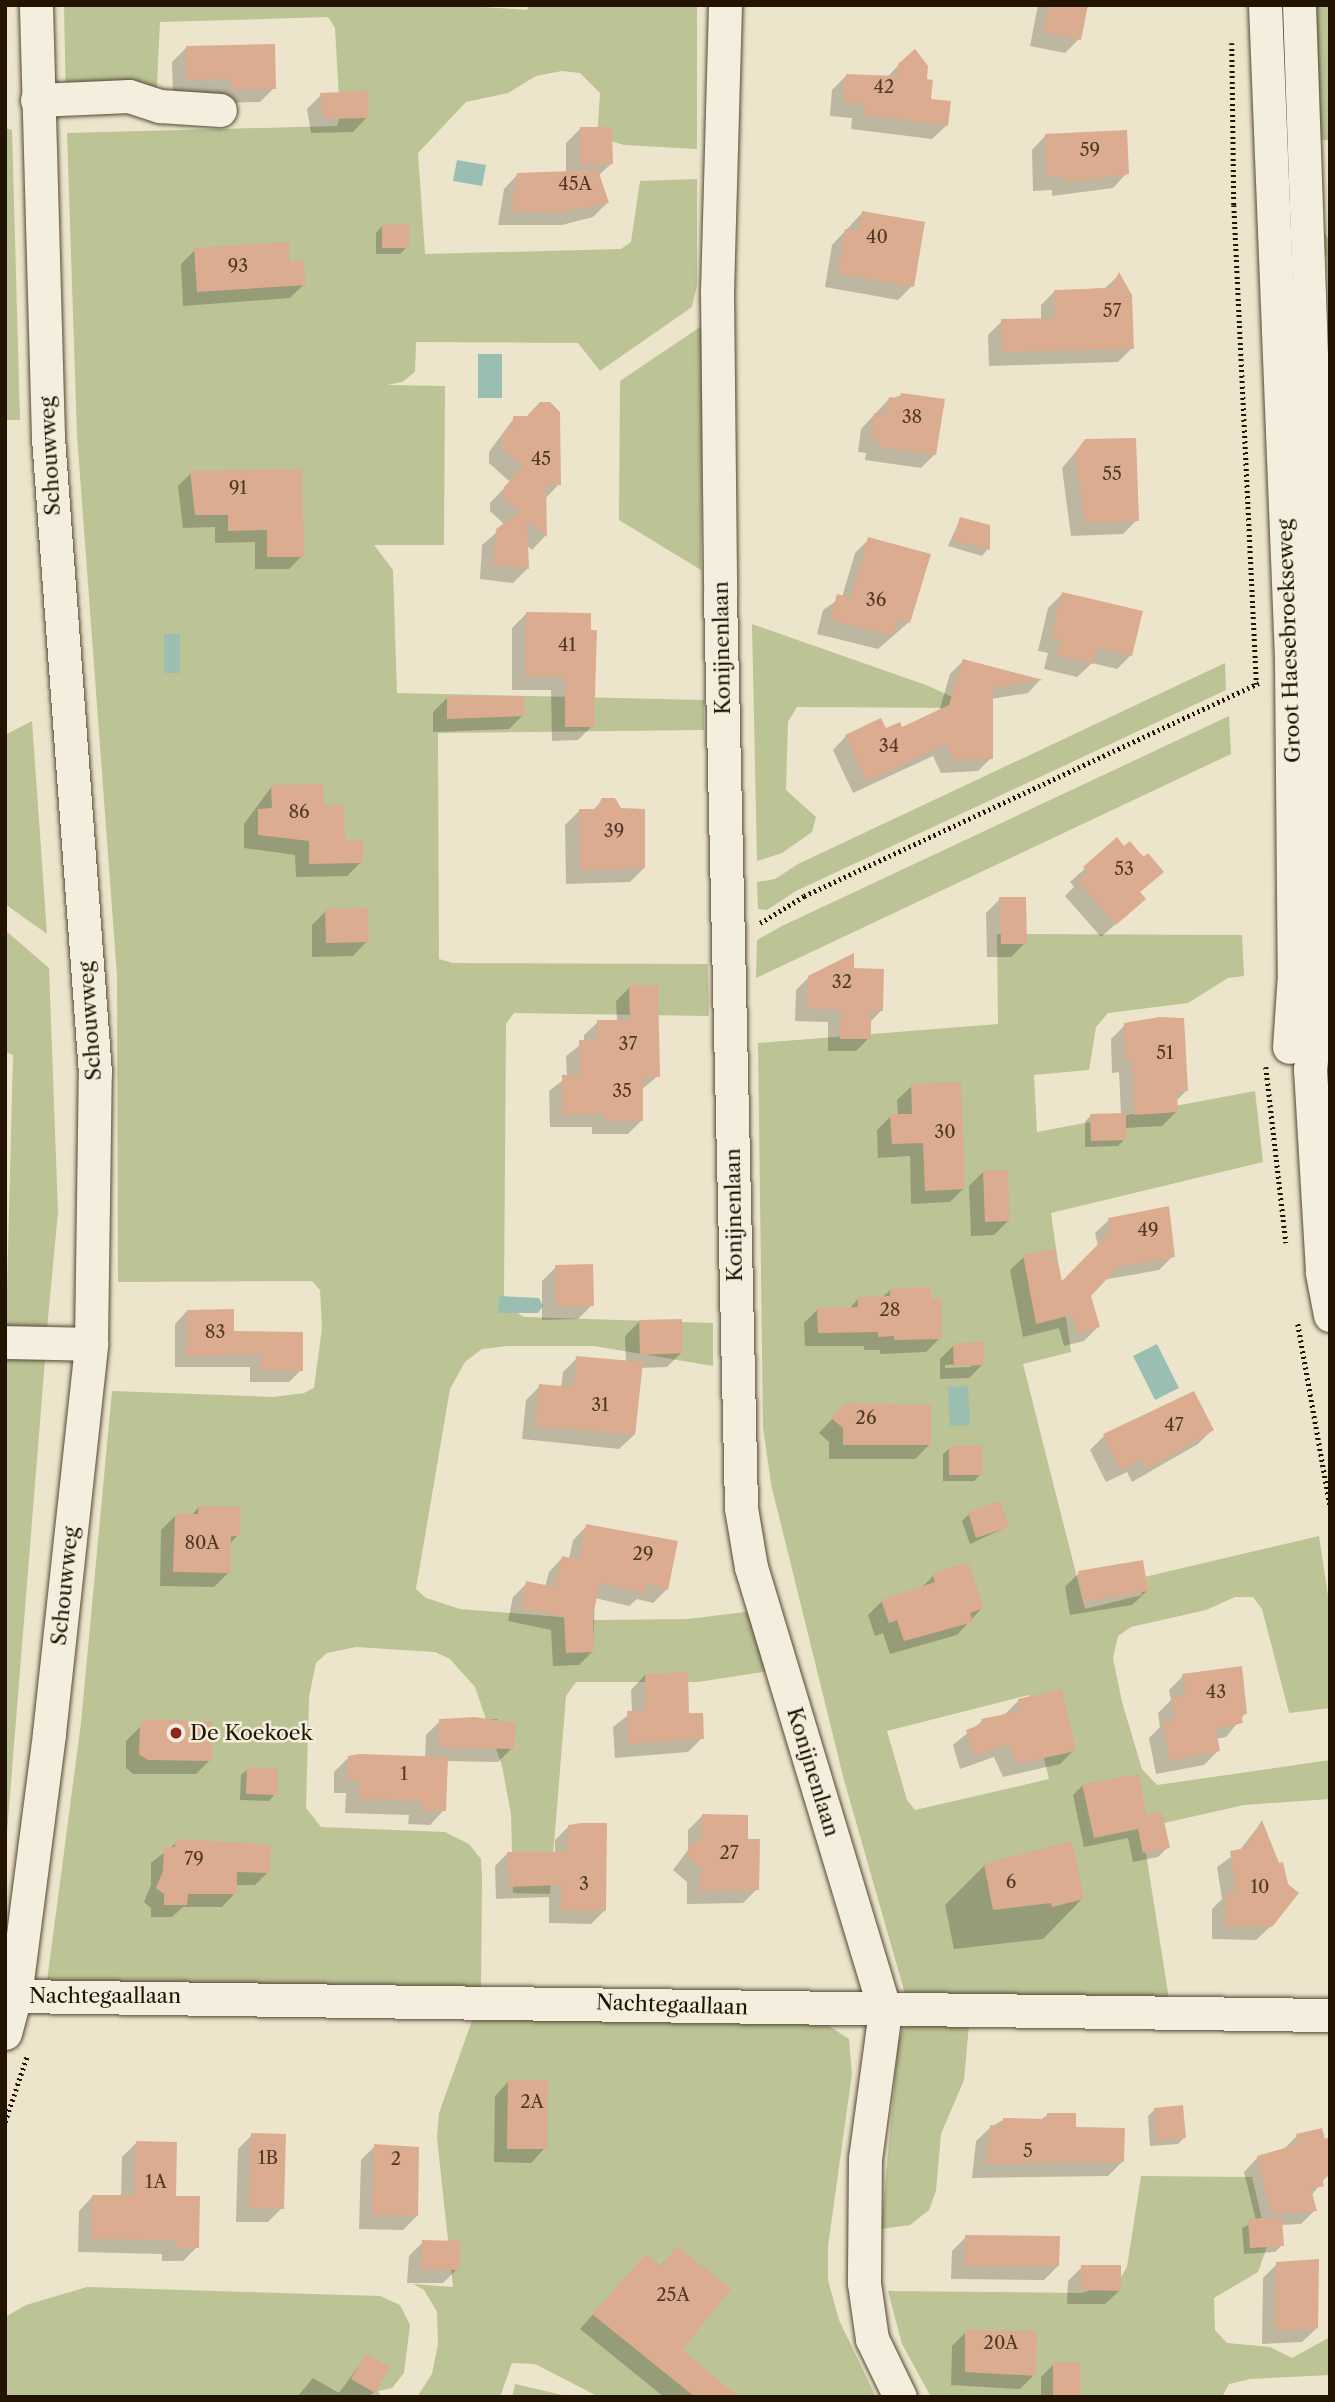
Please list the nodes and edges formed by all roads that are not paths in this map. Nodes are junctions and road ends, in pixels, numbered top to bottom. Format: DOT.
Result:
graph roads {
  1 [pos="36,5"];
  2 [pos="725,5"];
  3 [pos="1265,5"];
  4 [pos="1299,5"];
  5 [pos="37,100"];
  6 [pos="220,110"];
  7 [pos="1289,208"];
  8 [pos="1330,229"];
  9 [pos="1325,638"];
  10 [pos="1291,659"];
  11 [pos="1309,1069"];
  12 [pos="1330,1315"];
  13 [pos="5,1342"];
  14 [pos="91,1344"];
  15 [pos="15,1996"];
  16 [pos="885,2011"];
  17 [pos="1330,2015"];
  18 [pos="5,2033"];
  19 [pos="900,2397"];
  1 -- 5 [label="street, Schouwweg"];
  2 -- 16 [label="street, Konijnenlaan"];
  3 -- 7 [label="street, Groot Haesebroekseweg"];
  4 -- 7 [label="street, Groot Haesebroekseweg"];
  5 -- 6 [label="street"];
  5 -- 14 [label="street, Schouwweg"];
  7 -- 8 [label="street"];
  7 -- 9 [label="street, Groot Haesebroekseweg"];
  7 -- 10 [label="street, Groot Haesebroekseweg"];
  9 -- 10 [label="street"];
  9 -- 11 [label="street, Groot Haesebroekseweg"];
  10 -- 11 [label="street, Groot Haesebroekseweg"];
  11 -- 12 [label="street, Groot Haesebroekseweg"];
  13 -- 14 [label="street"];
  14 -- 15 [label="street, Schouwweg"];
  15 -- 16 [label="street, Nachtegaallaan"];
  15 -- 18 [label="street, Schouwweg"];
  16 -- 17 [label="street, Nachtegaallaan"];
  16 -- 19 [label="street, Konijnenlaan"];
}
